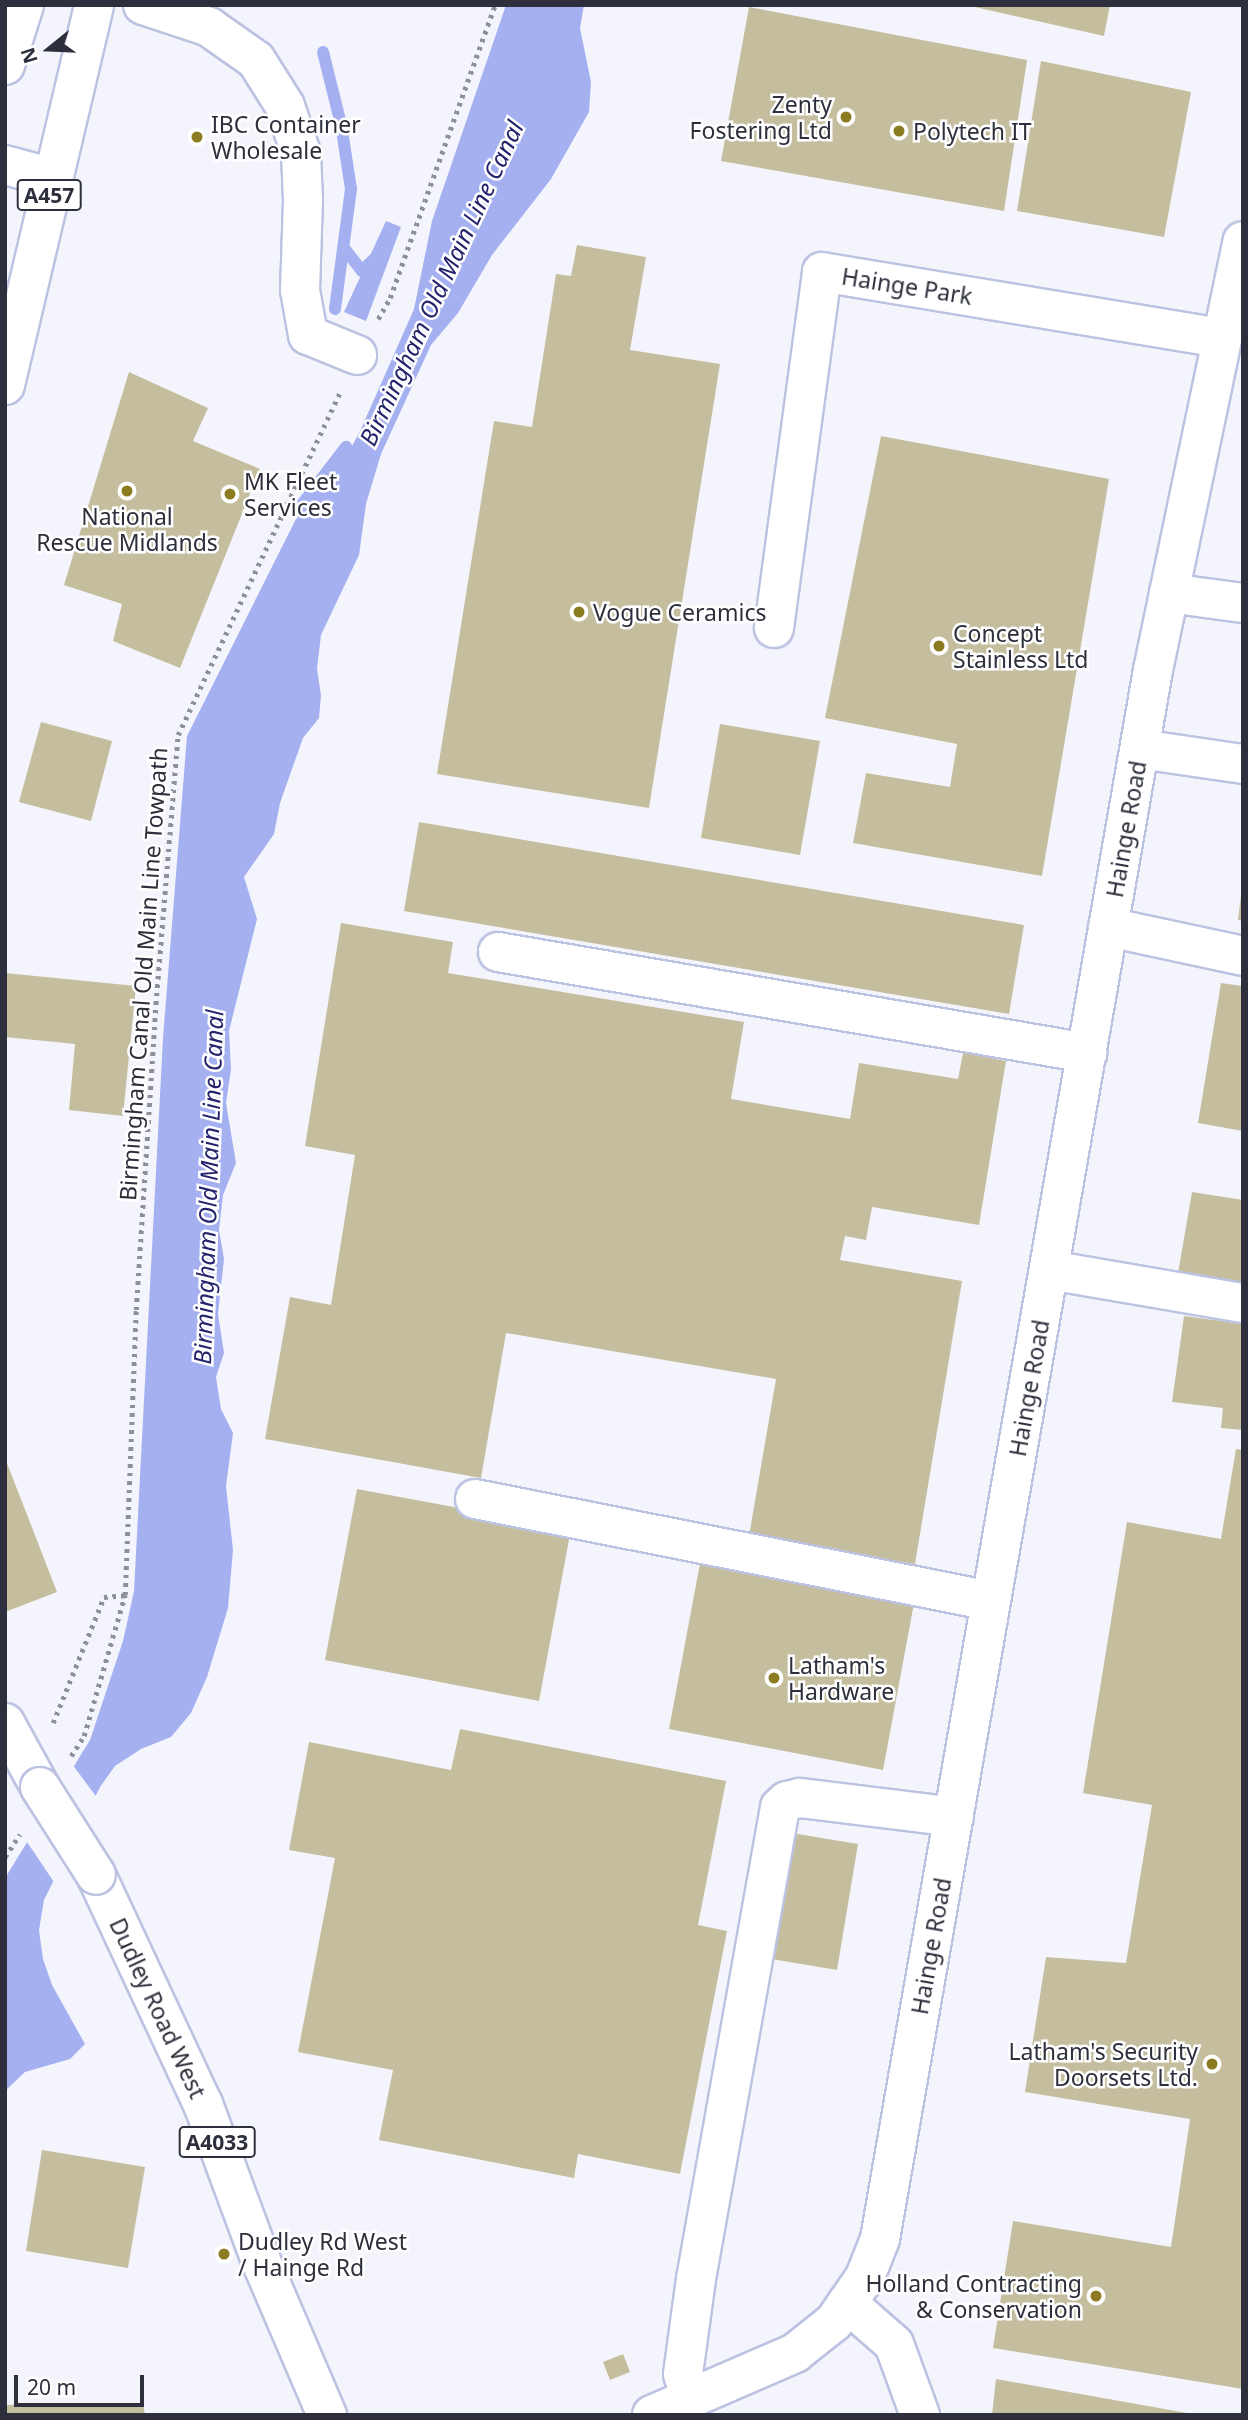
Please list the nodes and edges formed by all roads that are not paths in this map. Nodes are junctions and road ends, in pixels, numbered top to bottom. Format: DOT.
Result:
graph roads {
  1 [pos="24,5"];
  2 [pos="94,5"];
  3 [pos="143,5"];
  4 [pos="5,65"];
  5 [pos="5,165"];
  6 [pos="53,178"];
  7 [pos="1243,242"];
  8 [pos="1222,338"];
  9 [pos="357,355"];
  10 [pos="5,385"];
  11 [pos="1169,593"];
  12 [pos="1243,603"];
  13 [pos="774,628"];
  14 [pos="1140,749"];
  15 [pos="1243,764"];
  16 [pos="1108,927"];
  17 [pos="498,952"];
  18 [pos="1243,956"];
  19 [pos="1087,1053"];
  20 [pos="1049,1270"];
  21 [pos="1243,1303"];
  22 [pos="475,1499"];
  23 [pos="991,1601"];
  24 [pos="5,1723"];
  25 [pos="954,1817"];
  26 [pos="847,2303"];
  27 [pos="673,2408"];
  28 [pos="327,2415"];
  29 [pos="920,2415"];
  1 -- 4 [label="street"];
  2 -- 6 [label="street, A457"];
  3 -- 9 [label="street"];
  5 -- 6 [label="street"];
  6 -- 10 [label="street, A457"];
  7 -- 8 [label="street, Hainge Road"];
  8 -- 11 [label="street, Hainge Road"];
  8 -- 13 [label="street, Hainge Park"];
  11 -- 12 [label="street"];
  11 -- 14 [label="street, Hainge Road"];
  14 -- 15 [label="street"];
  14 -- 16 [label="street, Hainge Road"];
  16 -- 18 [label="street"];
  16 -- 19 [label="street, Hainge Road"];
  17 -- 19 [label="street"];
  19 -- 20 [label="street, Hainge Road"];
  20 -- 21 [label="street"];
  20 -- 23 [label="street, Hainge Road"];
  22 -- 23 [label="street"];
  23 -- 25 [label="street, Hainge Road"];
  24 -- 28 [label="street, Dudley Road West / A4033, bridge"];
  25 -- 26 [label="street, Hainge Road"];
  25 -- 27 [label="street"];
  26 -- 27 [label="street, Hainge Road"];
  26 -- 29 [label="street"];
}
